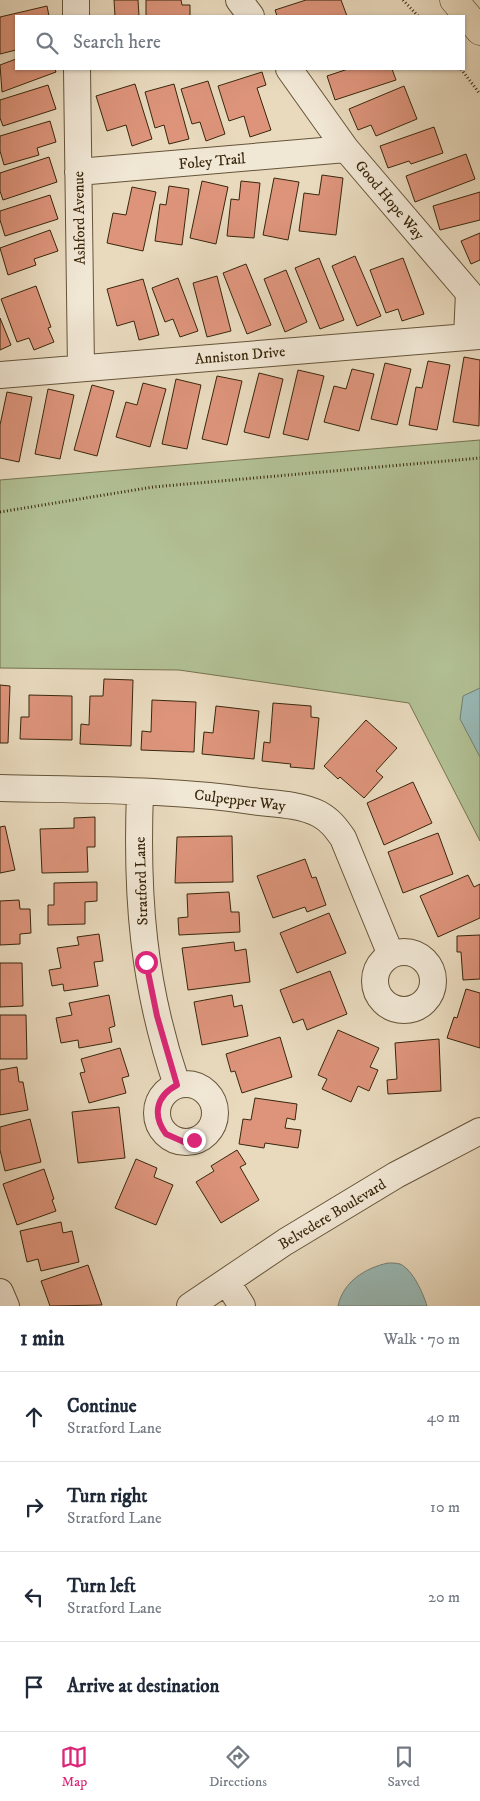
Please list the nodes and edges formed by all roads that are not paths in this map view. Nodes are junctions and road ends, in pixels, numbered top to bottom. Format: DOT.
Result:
graph roads {
  1 [pos="76,0"];
  2 [pos="239,0"];
  3 [pos="454,0"];
  4 [pos="76,15"];
  5 [pos="250,15"];
  6 [pos="480,31"];
  7 [pos="77,70"];
  8 [pos="290,70"];
  9 [pos="346,149"];
  10 [pos="78,172"];
  11 [pos="474,336"];
  12 [pos="81,368"];
  13 [pos="0,374"];
  14 [pos="0,788"];
  15 [pos="140,792"];
  16 [pos="391,955"];
  17 [pos="177,1085"];
  18 [pos="480,1131"];
  19 [pos="227,1282"];
  20 [pos="0,1292"];
  21 [pos="6,1306"];
  22 [pos="190,1306"];
  23 [pos="242,1306"];
  1 -- 4 [label="street"];
  2 -- 5 [label="street"];
  3 -- 6 [label="main road"];
  7 -- 10 [label="street, Ashford Avenue"];
  8 -- 9 [label="street, Good Hope Way"];
  9 -- 10 [label="street, Foley Trail"];
  9 -- 11 [label="street, Good Hope Way"];
  10 -- 12 [label="street, Ashford Avenue"];
  11 -- 12 [label="street, Anniston Drive"];
  12 -- 13 [label="street, Anniston Drive"];
  14 -- 15 [label="street, Culpepper Way"];
  15 -- 16 [label="street, Culpepper Way"];
  15 -- 17 [label="street, Stratford Lane"];
  18 -- 19 [label="street, Belvedere Boulevard"];
  19 -- 22 [label="street, Belvedere Boulevard"];
  19 -- 23 [label="street"];
  20 -- 21 [label="street"];
}
